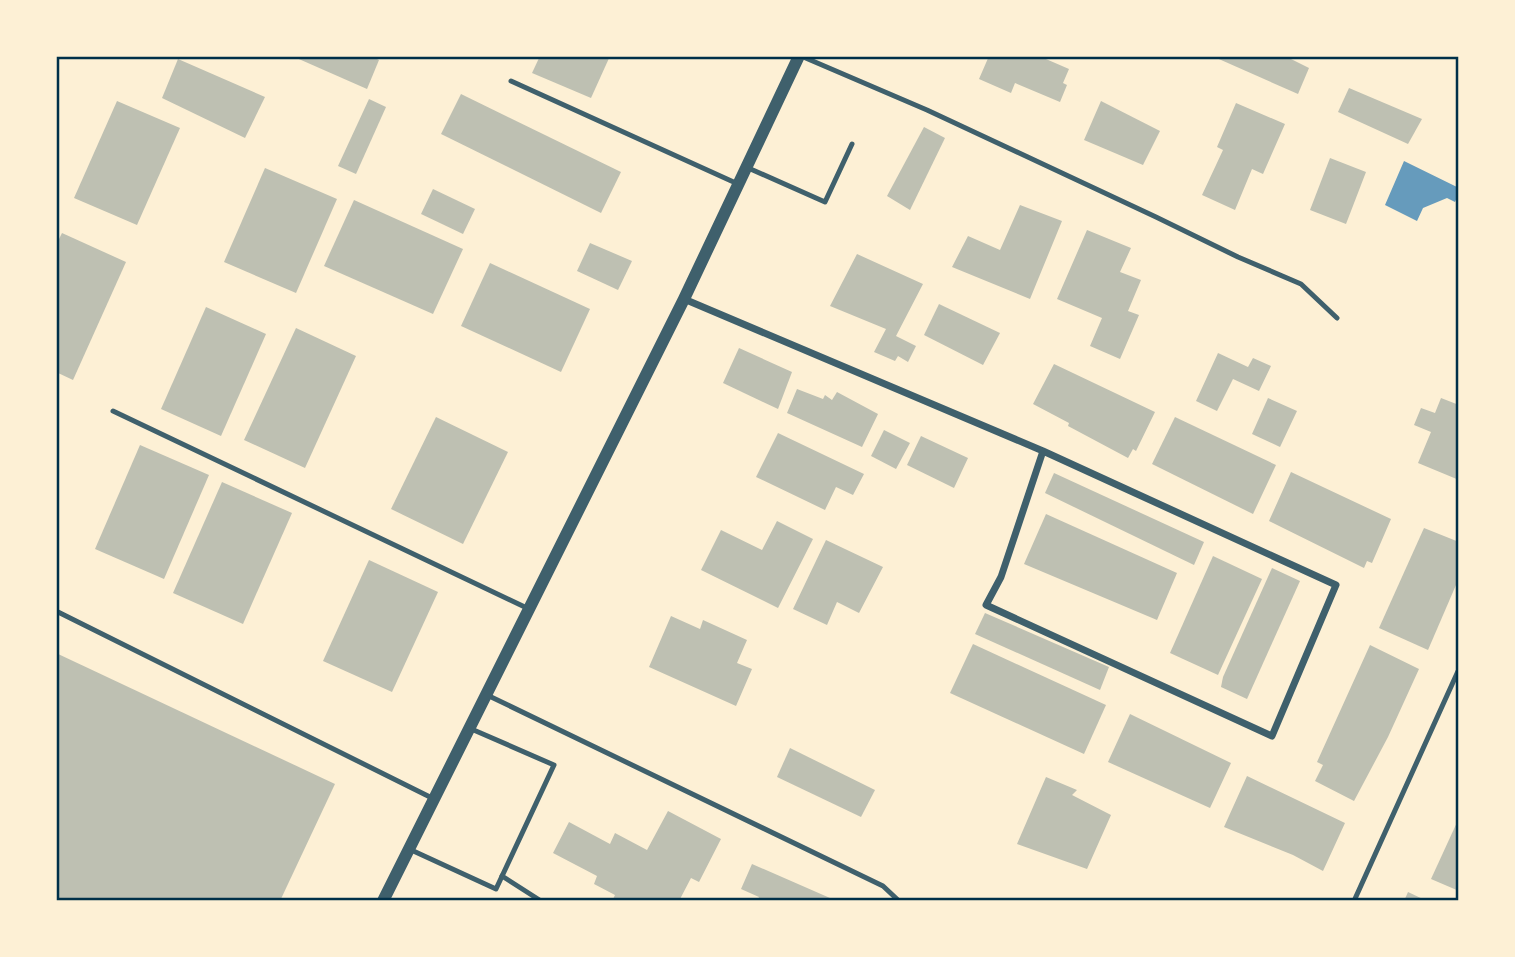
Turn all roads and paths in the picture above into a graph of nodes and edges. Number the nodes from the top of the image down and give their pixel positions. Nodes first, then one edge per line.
1 (800, 56) edge
2 (511, 81) dead end
3 (852, 144) dead end
4 (746, 167) junction
5 (738, 184) junction
6 (684, 299) junction
7 (1337, 318) dead end
8 (113, 411) dead end
9 (1043, 450) junction
10 (529, 609) junction
11 (56, 611) edge
12 (1459, 669) edge
13 (486, 694) junction
14 (469, 728) junction
15 (434, 799) junction
16 (409, 849) junction
17 (502, 876) junction
18 (383, 901) edge
19 (541, 901) edge
20 (899, 901) edge
21 (1354, 901) edge

1 - 4 street
1 - 7 lane
2 - 5 lane
3 - 4 lane
4 - 5 street
5 - 6 street
6 - 9 street
6 - 10 street
8 - 10 lane
9 - 9 street
10 - 13 street
11 - 15 lane
12 - 21 lane
13 - 14 street
13 - 20 lane
14 - 15 street
14 - 17 lane
15 - 16 street
16 - 17 lane
16 - 18 street
17 - 19 lane

